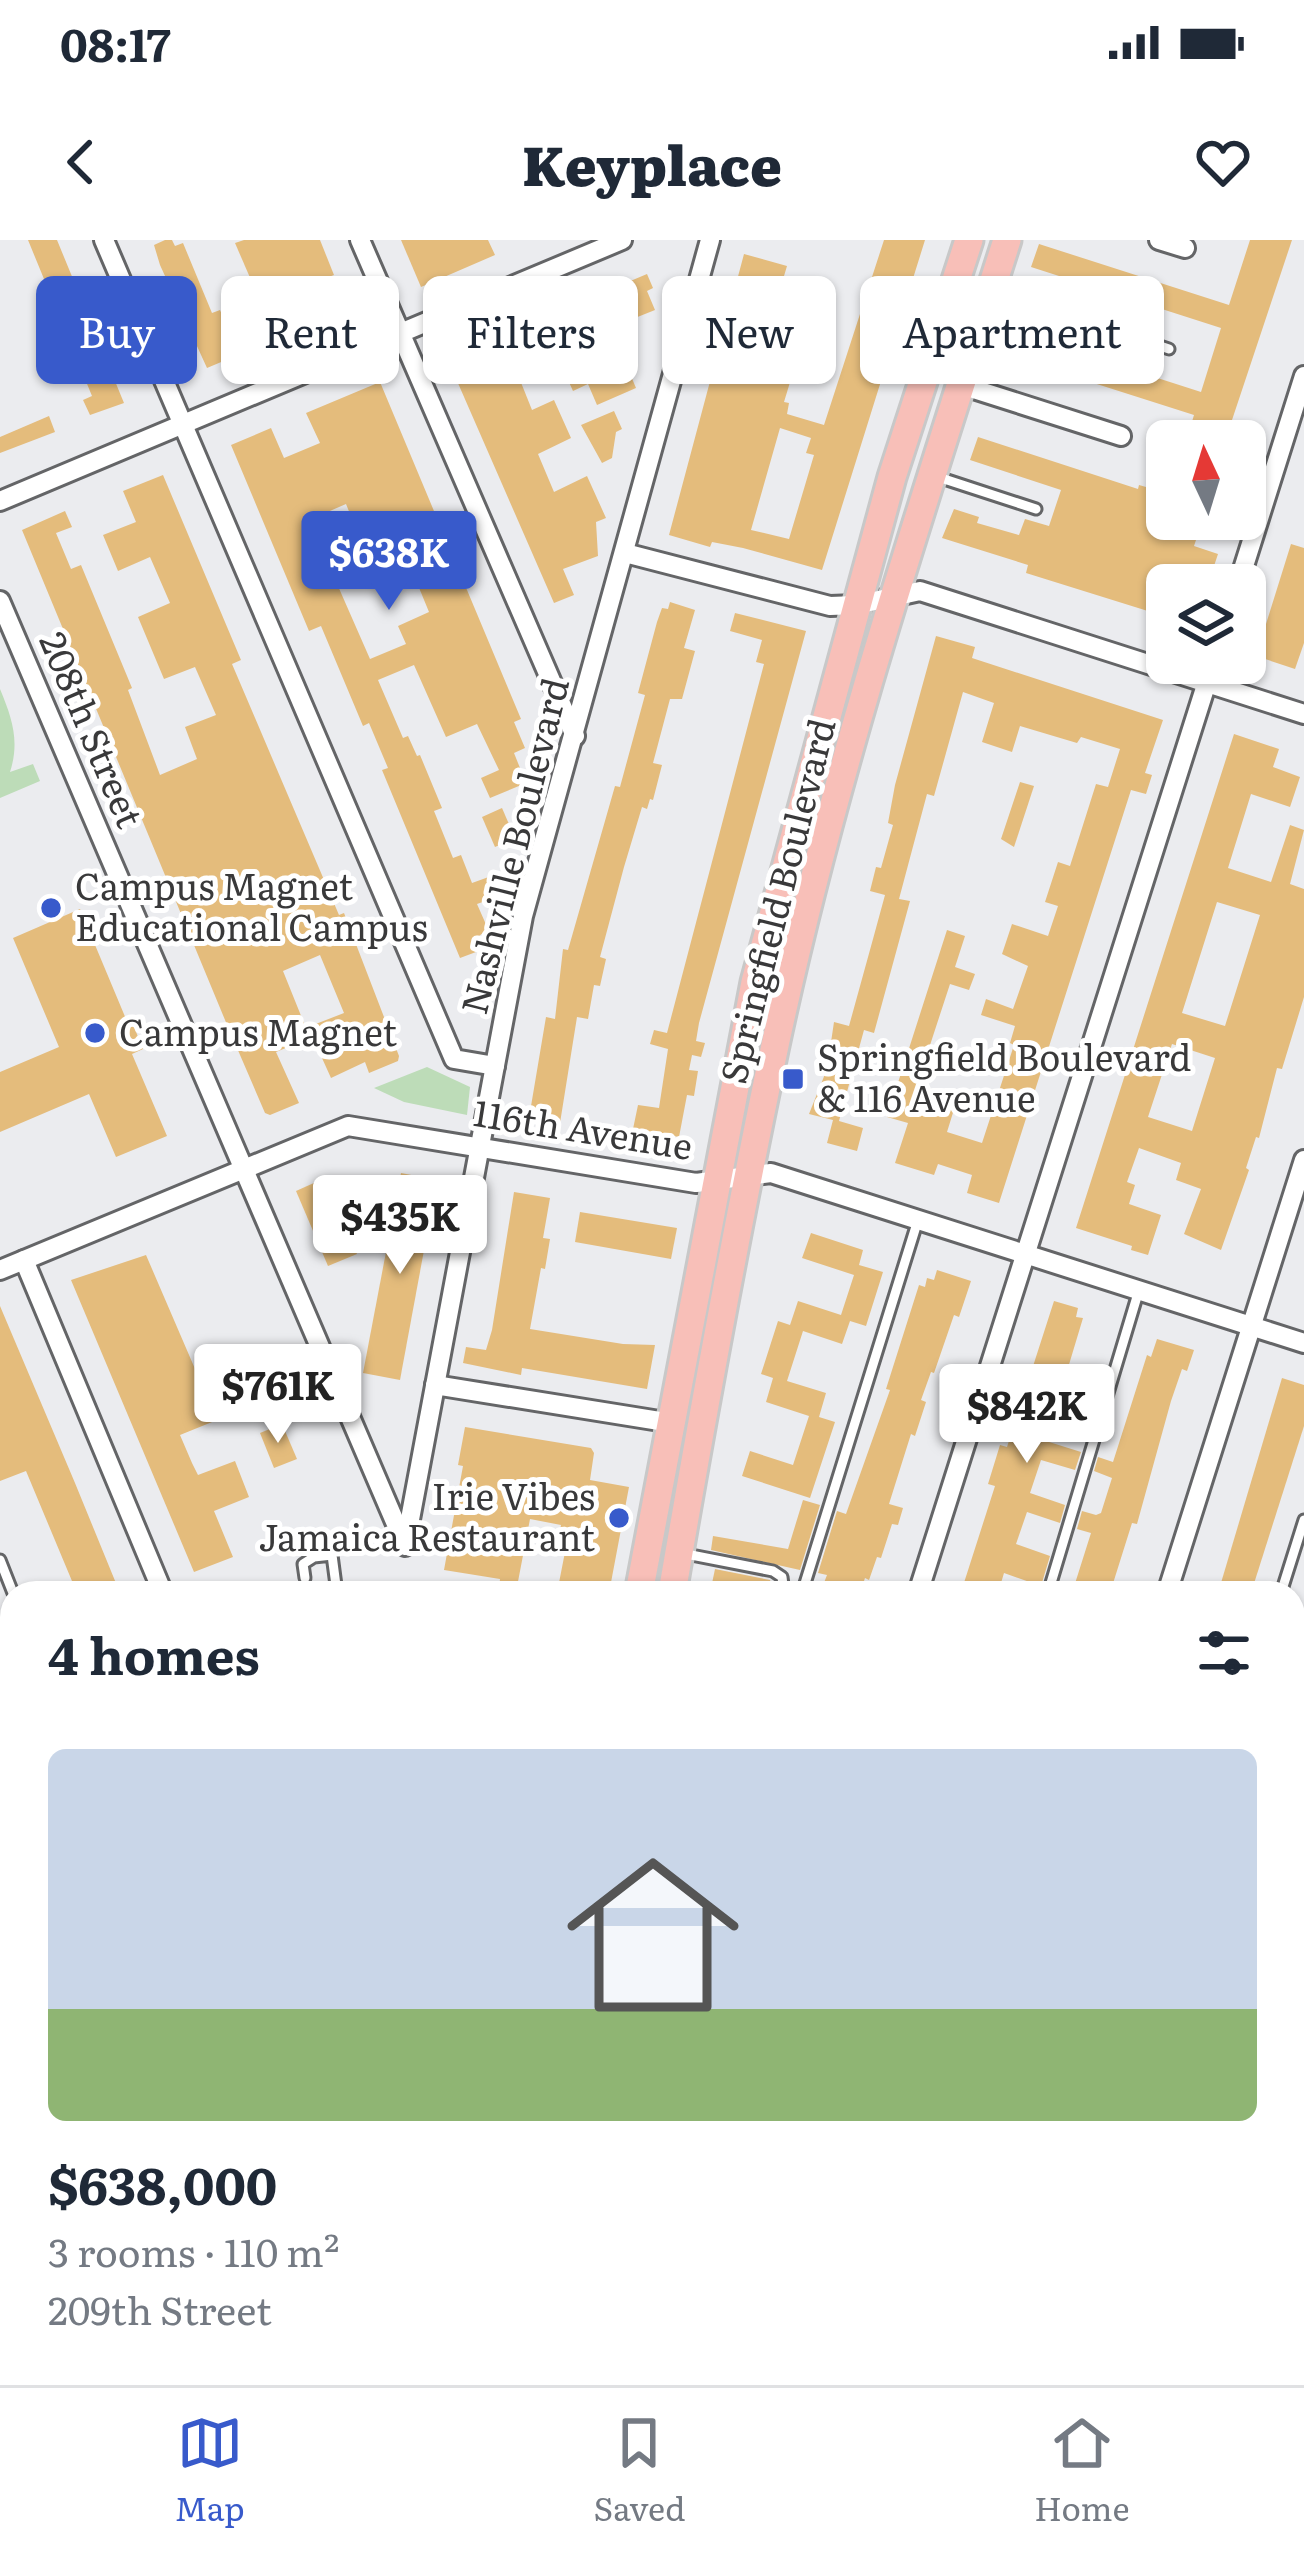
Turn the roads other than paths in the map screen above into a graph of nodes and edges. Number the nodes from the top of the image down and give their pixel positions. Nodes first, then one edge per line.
1 (104, 240) edge
2 (360, 240) edge
3 (710, 240) edge
4 (969, 240) edge
5 (1007, 240) edge
6 (1159, 240) edge
7 (619, 241) edge
8 (1185, 248) dead end
9 (996, 276) edge
10 (400, 334) junction
11 (1164, 347) edge
12 (1169, 349) dead end
13 (1304, 376) edge
14 (961, 385) joint
15 (182, 424) junction
16 (1121, 436) dead end
17 (933, 475) junction
18 (0, 501) edge
19 (1036, 509) dead end
20 (626, 553) junction
21 (1245, 564) edge
22 (896, 596) junction
23 (0, 601) edge
24 (856, 604) junction
25 (1146, 655) edge
26 (1207, 684) edge
27 (1235, 684) edge
28 (1304, 714) edge
29 (575, 736) junction
30 (495, 1066) junction
31 (479, 1148) junction
32 (1304, 1160) edge
33 (241, 1168) junction
34 (750, 1175) junction
35 (718, 1180) junction
36 (918, 1220) junction
37 (1026, 1254) junction
38 (24, 1260) junction
39 (0, 1270) edge
40 (1138, 1290) junction
41 (1251, 1326) junction
42 (1304, 1342) edge
43 (435, 1385) junction
44 (672, 1424) junction
45 (1304, 1520) edge
46 (405, 1546) joint
47 (679, 1553) junction
48 (305, 1578) dead end
49 (158, 1581) edge
50 (335, 1581) edge
51 (641, 1581) edge
52 (674, 1581) edge
53 (782, 1581) edge
54 (806, 1581) edge
55 (922, 1581) edge
56 (1052, 1581) edge
57 (1171, 1581) edge
58 (1285, 1581) edge

1 - 15 street
2 - 10 street
3 - 20 street, Nashville Boulevard
4 - 24 main road, Springfield Boulevard
5 - 9 main road, Springfield Boulevard
6 - 8 street
7 - 10 street
10 - 15 street
10 - 29 street
11 - 12 lane
13 - 21 street
14 - 16 street
14 - 17 main road, Springfield Boulevard
15 - 18 street
15 - 30 street
17 - 19 lane
17 - 22 main road, Springfield Boulevard
20 - 24 street
20 - 29 street, Nashville Boulevard
22 - 24 street
22 - 25 street
22 - 34 main road, Springfield Boulevard
23 - 33 street, 208th Street
24 - 35 main road, Springfield Boulevard
26 - 37 street
27 - 28 street
29 - 30 street, Nashville Boulevard
30 - 31 street, Nashville Boulevard
31 - 33 street, 116th Avenue
31 - 35 street, 116th Avenue
31 - 43 street, Nashville Boulevard
32 - 41 street
33 - 38 street, 116th Avenue
33 - 46 street, 208th Street
34 - 35 street, 116th Avenue
34 - 36 street, 116th Avenue
34 - 47 main road, Springfield Boulevard
35 - 44 main road, Springfield Boulevard
36 - 37 street, 116th Avenue
36 - 54 lane
37 - 40 street, 116th Avenue
37 - 55 street
38 - 39 street, 116th Avenue
38 - 49 street
40 - 41 street, 116th Avenue
40 - 56 lane
41 - 42 street, 116th Avenue
41 - 57 street
43 - 44 street
43 - 46 street, Nashville Boulevard
44 - 51 main road, Springfield Boulevard
45 - 58 lane
47 - 52 main road, Springfield Boulevard
47 - 53 lane
48 - 50 lane

